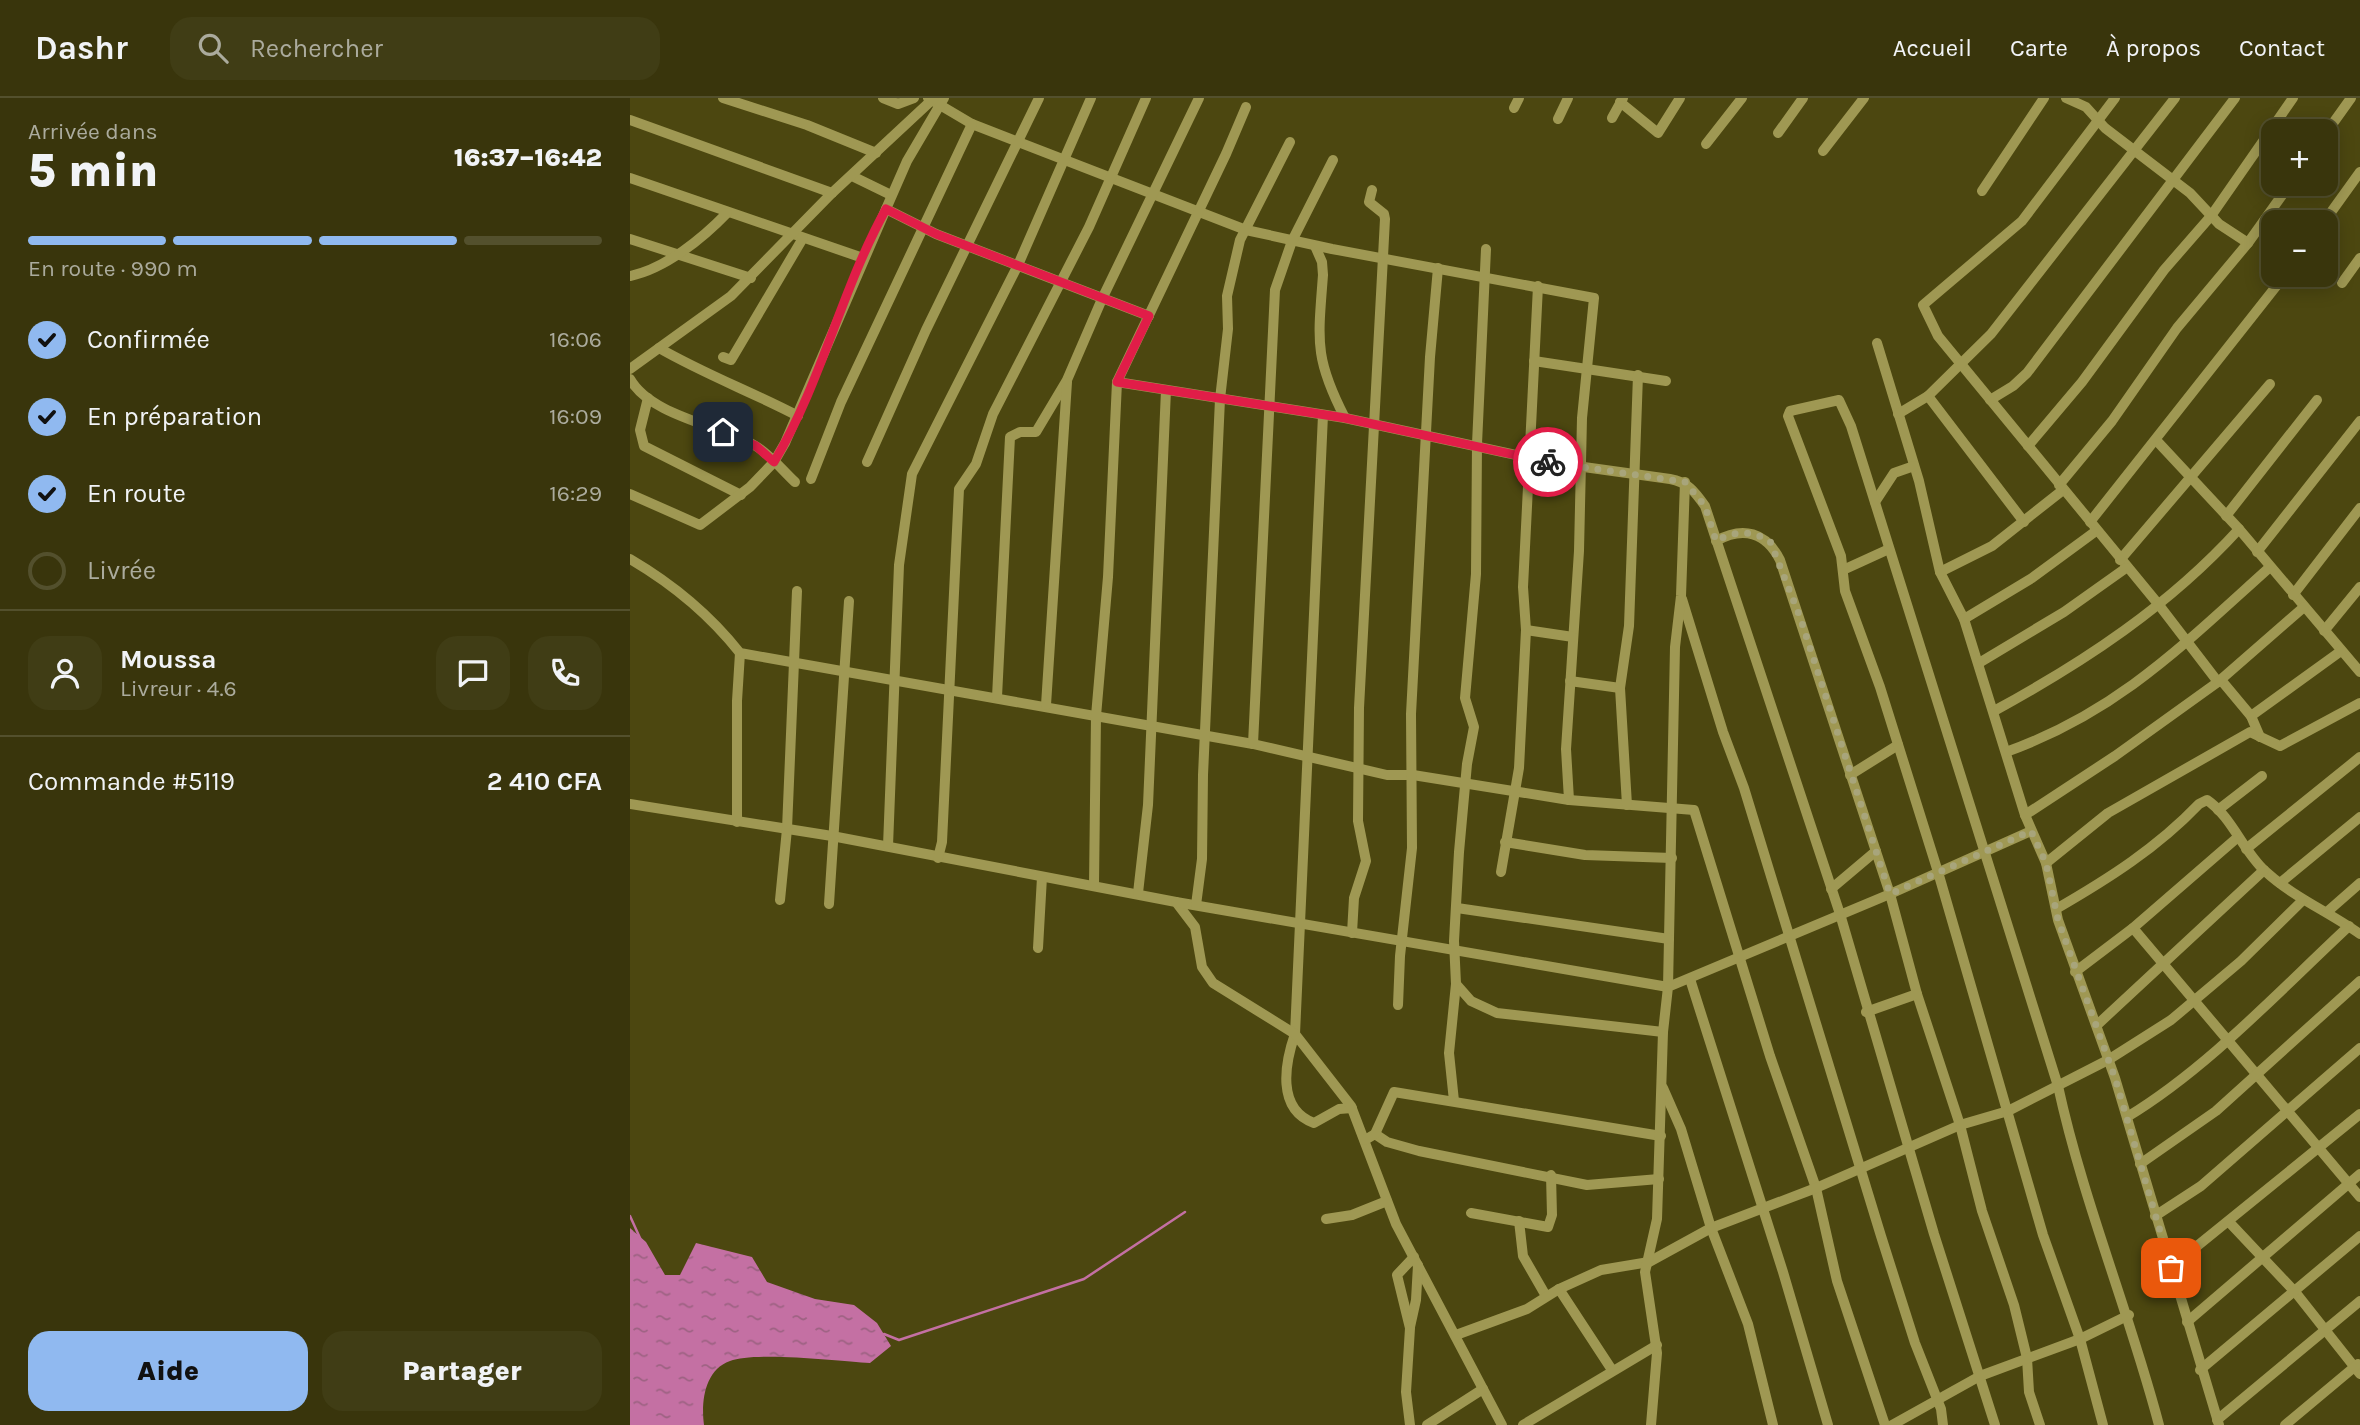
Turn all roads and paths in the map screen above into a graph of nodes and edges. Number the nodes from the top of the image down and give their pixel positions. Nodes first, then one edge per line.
1 (723, 98) edge
2 (883, 98) edge
3 (914, 98) edge
4 (1039, 98) edge
5 (1091, 98) edge
6 (1146, 98) edge
7 (1199, 98) edge
8 (1567, 98) edge
9 (1680, 98) edge
10 (1742, 98) edge
11 (1803, 98) edge
12 (1864, 98) edge
13 (2044, 98) edge
14 (2066, 98) edge
15 (2115, 98) edge
16 (2175, 98) edge
17 (2235, 98) edge
18 (2293, 98) edge
19 (2351, 98) edge
20 (935, 100) edge
21 (1622, 100) edge
22 (1246, 107) dead end
23 (1612, 118) dead end
24 (1558, 119) dead end
25 (2336, 119) edge
26 (630, 120) edge
27 (2098, 121) junction
28 (972, 124) junction
29 (1778, 133) dead end
30 (1018, 142) junction
31 (1290, 142) dead end
32 (1706, 144) dead end
33 (1823, 151) dead end
34 (876, 153) junction
35 (2135, 153) junction
36 (1064, 160) junction
37 (1333, 160) dead end
38 (2360, 172) edge
39 (852, 176) junction
40 (630, 178) edge
41 (1111, 179) junction
42 (2172, 180) junction
43 (1372, 190) dead end
44 (1982, 191) dead end
45 (832, 193) junction
46 (891, 195) junction
47 (1153, 195) junction
48 (2281, 196) edge
49 (886, 209) junction
50 (2332, 210) edge
51 (1198, 212) junction
52 (727, 213) junction
53 (2211, 216) junction
54 (923, 229) junction
55 (1246, 230) junction
56 (798, 236) junction
57 (630, 239) edge
58 (1292, 241) junction
59 (2248, 243) junction
60 (969, 246) junction
61 (1315, 246) junction
62 (1486, 249) dead end
63 (674, 255) junction
64 (863, 258) junction
65 (1382, 258) junction
66 (2360, 258) edge
67 (1018, 265) junction
68 (1438, 268) junction
69 (630, 276) edge
70 (1485, 276) junction
71 (751, 278) junction
72 (1059, 283) junction
73 (2342, 283) dead end
74 (1538, 286) junction
75 (2276, 287) edge
76 (1102, 299) junction
77 (1149, 316) junction
78 (1877, 343) dead end
79 (659, 348) junction
80 (630, 357) edge
81 (723, 357) dead end
82 (1535, 361) junction
83 (641, 362) junction
84 (1962, 365) junction
85 (1586, 367) junction
86 (630, 369) edge
87 (1638, 375) junction
88 (630, 379) edge
89 (1067, 380) junction
90 (1667, 381) dead end
91 (1117, 382) junction
92 (2270, 384) dead end
93 (1166, 390) junction
94 (1928, 397) junction
95 (648, 398) junction
96 (1220, 399) junction
97 (1990, 400) junction
98 (2317, 400) dead end
99 (1270, 408) junction
100 (1898, 414) junction
101 (1323, 415) junction
102 (797, 416) junction
103 (1345, 418) junction
104 (2360, 421) edge
105 (1374, 424) junction
106 (1425, 435) junction
107 (2156, 440) junction
108 (1477, 444) junction
109 (2028, 446) junction
110 (1531, 458) junction
111 (774, 462) junction
112 (867, 462) dead end
113 (1581, 465) junction
114 (1914, 466) junction
115 (1633, 475) junction
116 (2192, 477) junction
117 (811, 479) dead end
118 (795, 482) dead end
119 (1685, 482) junction
120 (2061, 488) junction
121 (630, 494) edge
122 (741, 495) junction
123 (1875, 502) junction
124 (2360, 508) edge
125 (2226, 516) junction
126 (2024, 522) junction
127 (2093, 527) junction
128 (2239, 529) junction
129 (1716, 541) junction
130 (1889, 549) junction
131 (2257, 552) junction
132 (630, 559) edge
133 (2123, 564) junction
134 (2270, 566) junction
135 (1843, 570) junction
136 (1940, 572) junction
137 (2360, 587) edge
138 (797, 591) dead end
139 (2293, 595) junction
140 (1681, 596) junction
141 (849, 601) dead end
142 (2160, 605) junction
143 (2304, 607) junction
144 (1964, 619) junction
145 (1526, 630) junction
146 (2324, 631) junction
147 (1573, 637) junction
148 (2188, 640) junction
149 (2341, 651) junction
150 (740, 653) junction
151 (794, 662) junction
152 (1979, 663) junction
153 (2359, 668) edge
154 (845, 671) junction
155 (893, 680) junction
156 (1570, 681) junction
157 (2219, 681) junction
158 (1620, 688) junction
159 (947, 691) junction
160 (998, 697) junction
161 (2360, 703) edge
162 (1046, 705) junction
163 (1994, 711) junction
164 (1096, 716) junction
165 (2251, 716) junction
166 (1152, 727) junction
167 (2260, 737) junction
168 (1206, 738) junction
169 (1253, 744) junction
170 (1898, 745) junction
171 (2006, 752) junction
172 (2360, 757) edge
173 (1309, 758) junction
174 (1360, 767) junction
175 (1413, 775) junction
176 (1850, 775) junction
177 (2262, 776) dead end
178 (1465, 785) junction
179 (1513, 792) junction
180 (1569, 800) junction
181 (630, 804) edge
182 (1627, 805) junction
183 (1673, 810) junction
184 (2218, 810) junction
185 (2025, 815) junction
186 (2360, 817) edge
187 (737, 822) junction
188 (787, 829) junction
189 (2031, 831) junction
190 (832, 836) junction
191 (2238, 836) junction
192 (1505, 842) junction
193 (888, 846) junction
194 (2246, 849) junction
195 (1985, 850) junction
196 (1876, 851) junction
197 (938, 858) junction
198 (1672, 858) junction
199 (2046, 863) junction
200 (2264, 870) junction
201 (1501, 872) dead end
202 (1938, 872) junction
203 (1042, 877) junction
204 (2280, 883) junction
205 (2360, 883) edge
206 (1094, 886) junction
207 (1831, 889) junction
208 (1138, 893) junction
209 (1890, 894) junction
210 (780, 900) dead end
211 (2303, 900) junction
212 (1176, 902) junction
213 (829, 904) dead end
214 (1196, 905) junction
215 (1457, 908) junction
216 (2056, 909) junction
217 (2327, 912) junction
218 (1840, 914) junction
219 (1302, 923) junction
220 (2349, 926) junction
221 (2133, 928) junction
222 (1352, 933) junction
223 (2360, 934) edge
224 (1790, 935) junction
225 (1670, 939) junction
226 (1403, 942) junction
227 (1038, 948) dead end
228 (1454, 951) junction
229 (1741, 956) junction
230 (2165, 963) junction
231 (2075, 972) junction
232 (1690, 979) junction
233 (2360, 981) edge
234 (1456, 984) junction
235 (1668, 987) junction
236 (1917, 995) junction
237 (2194, 1001) junction
238 (1398, 1005) dead end
239 (1866, 1012) junction
240 (2096, 1025) junction
241 (1663, 1032) junction
242 (1295, 1034) junction
243 (2226, 1039) junction
244 (2360, 1048) edge
245 (2108, 1060) junction
246 (2258, 1073) junction
247 (1661, 1086) junction
248 (2058, 1086) junction
249 (1454, 1101) junction
250 (1352, 1108) junction
251 (2008, 1111) junction
252 (2289, 1111) junction
253 (2360, 1114) edge
254 (2127, 1117) junction
255 (1960, 1125) junction
256 (1661, 1136) junction
257 (1370, 1137) junction
258 (1909, 1149) junction
259 (2319, 1149) junction
260 (2140, 1164) junction
261 (1861, 1168) junction
262 (2360, 1174) edge
263 (1551, 1175) junction
264 (1659, 1179) junction
265 (2349, 1183) junction
266 (1816, 1188) junction
267 (2360, 1197) edge
268 (1387, 1201) junction
269 (1763, 1207) junction
270 (1471, 1213) dead end
271 (2155, 1216) junction
272 (1326, 1219) dead end
273 (1519, 1221) junction
274 (2230, 1223) junction
275 (1711, 1228) junction
276 (2360, 1236) edge
277 (2264, 1258) junction
278 (1416, 1261) junction
279 (1649, 1262) junction
280 (2171, 1268) junction
281 (1559, 1289) junction
282 (2297, 1293) junction
283 (1546, 1296) junction
284 (2360, 1301) edge
285 (2129, 1315) junction
286 (2187, 1322) junction
287 (1410, 1328) junction
288 (2324, 1329) junction
289 (1456, 1335) junction
290 (2080, 1339) junction
291 (1657, 1346) junction
292 (2027, 1358) junction
293 (2358, 1368) edge
294 (1612, 1370) junction
295 (2200, 1370) junction
296 (1980, 1376) junction
297 (1483, 1389) junction
298 (1936, 1402) junction
299 (2218, 1423) edge
300 (1410, 1425) edge
301 (1427, 1425) edge
302 (1502, 1425) edge
303 (1523, 1425) edge
304 (1651, 1425) edge
305 (1773, 1425) edge
306 (1828, 1425) edge
307 (1885, 1425) edge
308 (1892, 1425) edge
309 (1943, 1425) edge
310 (1995, 1425) edge
311 (2040, 1425) edge
312 (2102, 1425) edge
313 (2159, 1425) edge
314 (2285, 1425) edge

1 - 34 street
2 - 3 street
4 - 30 street
5 - 36 street
6 - 41 street
7 - 47 street
8 - 24 street
9 - 21 street
10 - 32 street
11 - 29 street
12 - 33 street
13 - 44 street
14 - 27 street
15 - 27 street
16 - 35 street
17 - 42 street
18 - 53 street
19 - 25 street
20 - 28 street
20 - 34 street
20 - 46 street
21 - 23 street
22 - 51 street
26 - 45 street
27 - 35 street
27 - 84 street
28 - 30 street
28 - 54 street
30 - 36 street
30 - 60 street
31 - 55 street
34 - 39 street
35 - 42 street
35 - 84 street
36 - 41 street
36 - 67 street
37 - 58 street
38 - 50 street
39 - 45 street
39 - 46 street
40 - 52 street
41 - 47 street
41 - 72 street
42 - 53 street
42 - 97 street
43 - 65 street
45 - 56 street
46 - 49 street
47 - 51 street
47 - 76 street
48 - 59 street
49 - 54 street
49 - 64 street
51 - 55 street
51 - 77 street
52 - 56 street
52 - 63 street
53 - 59 street
53 - 109 street
54 - 60 street
54 - 117 street
55 - 58 street
55 - 96 street
56 - 64 street
56 - 71 street
56 - 81 street
57 - 63 street
58 - 61 street
58 - 99 street
59 - 120 street
60 - 67 street
60 - 112 street
61 - 65 street
61 - 103 street
62 - 70 street
63 - 69 street
63 - 71 street
64 - 102 street
65 - 68 street
65 - 105 street
66 - 73 street
67 - 72 street
67 - 155 street
68 - 70 street
68 - 106 street
70 - 74 street
70 - 108 street
71 - 79 street
72 - 76 street
72 - 159 street
74 - 82 street
74 - 85 street
75 - 107 street
76 - 77 street
76 - 89 street
77 - 91 street
78 - 100 street
79 - 83 street
79 - 102 street
80 - 83 street
82 - 85 street
82 - 110 street
83 - 86 street
84 - 94 street
84 - 97 street
85 - 87 street
85 - 113 street
87 - 90 street
87 - 115 street
88 - 95 street
89 - 160 street
89 - 162 street
91 - 93 street
91 - 164 street
92 - 116 street
93 - 96 street
93 - 166 street
94 - 100 street
94 - 126 street
95 - 111 street
95 - 122 street
96 - 99 street
96 - 168 street
97 - 109 street
98 - 125 street
99 - 101 street
99 - 169 street
100 - 114 street
101 - 103 street
101 - 173 street
102 - 111 street
103 - 105 street
104 - 131 street
105 - 106 street
105 - 174 street
106 - 108 street
106 - 175 street
107 - 116 street
107 - 127 street
108 - 110 street
108 - 178 street
109 - 120 street
110 - 113 street
110 - 145 street
111 - 118 street
111 - 122 street
113 - 115 street
113 - 147 street
114 - 123 street
114 - 136 street
115 - 119 street
115 - 158 street
116 - 125 street
116 - 133 street
119 - 129 street
119 - 140 street
120 - 126 street
120 - 127 street
121 - 122 street
123 - 130 street
123 - 135 street
124 - 139 street
125 - 128 street
126 - 136 street
127 - 133 street
127 - 144 street
128 - 131 street
128 - 142 street
129 - 176 street
129 - 207 street
130 - 135 street
130 - 195 street
131 - 134 street
132 - 150 street
133 - 142 street
133 - 152 street
134 - 139 street
134 - 148 street
135 - 170 street
136 - 144 street
137 - 146 street
138 - 151 street
139 - 143 street
140 - 183 street
140 - 224 street
141 - 154 street
142 - 148 street
142 - 163 street
143 - 146 street
143 - 157 street
144 - 152 street
145 - 147 street
145 - 179 street
146 - 149 street
147 - 156 street
148 - 157 street
148 - 171 street
149 - 153 street
149 - 165 street
150 - 151 street
150 - 187 street
151 - 154 street
151 - 188 street
152 - 163 street
154 - 155 street
154 - 190 street
155 - 159 street
155 - 193 street
156 - 158 street
156 - 180 street
157 - 165 street
157 - 185 street
158 - 182 street
159 - 160 street
159 - 197 street
160 - 162 street
161 - 167 street
162 - 164 street
163 - 171 street
164 - 166 street
164 - 206 street
165 - 167 street
166 - 168 street
166 - 208 street
167 - 199 street
168 - 169 street
168 - 214 street
169 - 173 street
170 - 176 street
170 - 202 street
171 - 185 street
172 - 194 street
173 - 174 street
173 - 219 street
174 - 175 street
174 - 222 street
175 - 178 street
175 - 226 street
176 - 196 street
177 - 184 street
178 - 179 street
178 - 215 street
179 - 180 street
179 - 192 street
180 - 182 street
181 - 187 street
182 - 183 street
183 - 198 street
183 - 229 street
184 - 191 street
184 - 216 street
185 - 189 street
186 - 204 street
187 - 188 street
188 - 190 street
188 - 210 street
189 - 195 street
189 - 199 street
190 - 193 street
190 - 213 street
191 - 194 street
191 - 221 street
192 - 198 street
192 - 201 street
193 - 197 street
194 - 200 street
195 - 202 street
195 - 248 street
196 - 207 street
196 - 209 street
197 - 203 street
198 - 225 street
199 - 216 street
200 - 204 street
200 - 230 street
202 - 209 street
202 - 251 street
203 - 206 street
203 - 227 street
204 - 211 street
205 - 217 street
206 - 208 street
207 - 218 street
208 - 212 street
209 - 218 street
209 - 236 street
211 - 217 street
211 - 237 street
212 - 214 street
212 - 242 street
214 - 219 street
215 - 225 street
215 - 228 street
216 - 231 street
217 - 220 street
218 - 224 street
218 - 239 street
219 - 222 street
219 - 242 street
220 - 223 street
220 - 243 street
221 - 230 street
221 - 231 street
222 - 226 street
224 - 229 street
224 - 261 street
225 - 235 street
226 - 228 street
226 - 238 street
228 - 234 street
228 - 235 street
229 - 232 street
229 - 266 street
230 - 237 street
230 - 240 street
231 - 240 street
232 - 235 street
232 - 269 street
233 - 246 street
234 - 241 street
234 - 249 street
235 - 241 street
236 - 239 street
236 - 255 street
237 - 243 street
237 - 245 street
239 - 258 street
240 - 245 street
241 - 247 street
242 - 250 street
242 - 250 street
243 - 246 street
243 - 254 street
244 - 252 street
245 - 248 street
245 - 254 street
246 - 252 street
246 - 260 street
247 - 256 street
247 - 275 street
248 - 251 street
248 - 285 street
249 - 256 street
249 - 257 street
250 - 257 street
251 - 255 street
251 - 290 street
252 - 259 street
252 - 271 street
253 - 259 street
254 - 260 street
255 - 258 street
255 - 292 street
256 - 264 street
257 - 263 street
257 - 268 street
258 - 261 street
258 - 296 street
259 - 265 street
259 - 274 street
260 - 271 street
261 - 266 street
261 - 298 street
262 - 265 street
263 - 264 street
263 - 273 street
264 - 279 street
265 - 267 street
265 - 277 street
266 - 269 street
266 - 307 street
268 - 272 street
268 - 278 street
269 - 275 street
269 - 306 street
270 - 273 street
271 - 280 street
273 - 283 street
274 - 277 street
274 - 280 street
275 - 279 street
275 - 305 street
276 - 282 street
277 - 282 street
277 - 286 street
278 - 287 street
278 - 287 street
278 - 289 street
279 - 281 street
279 - 291 street
280 - 286 street
281 - 283 street
281 - 294 street
282 - 288 street
282 - 295 street
283 - 289 street
284 - 288 street
285 - 290 street
285 - 313 street
286 - 295 street
287 - 300 street
288 - 293 street
288 - 299 street
289 - 297 street
290 - 292 street
290 - 312 street
291 - 294 street
291 - 304 street
292 - 296 street
292 - 311 street
293 - 314 street
294 - 303 street
295 - 299 street
296 - 298 street
296 - 310 street
297 - 301 street
297 - 302 street
298 - 308 street
298 - 309 street

